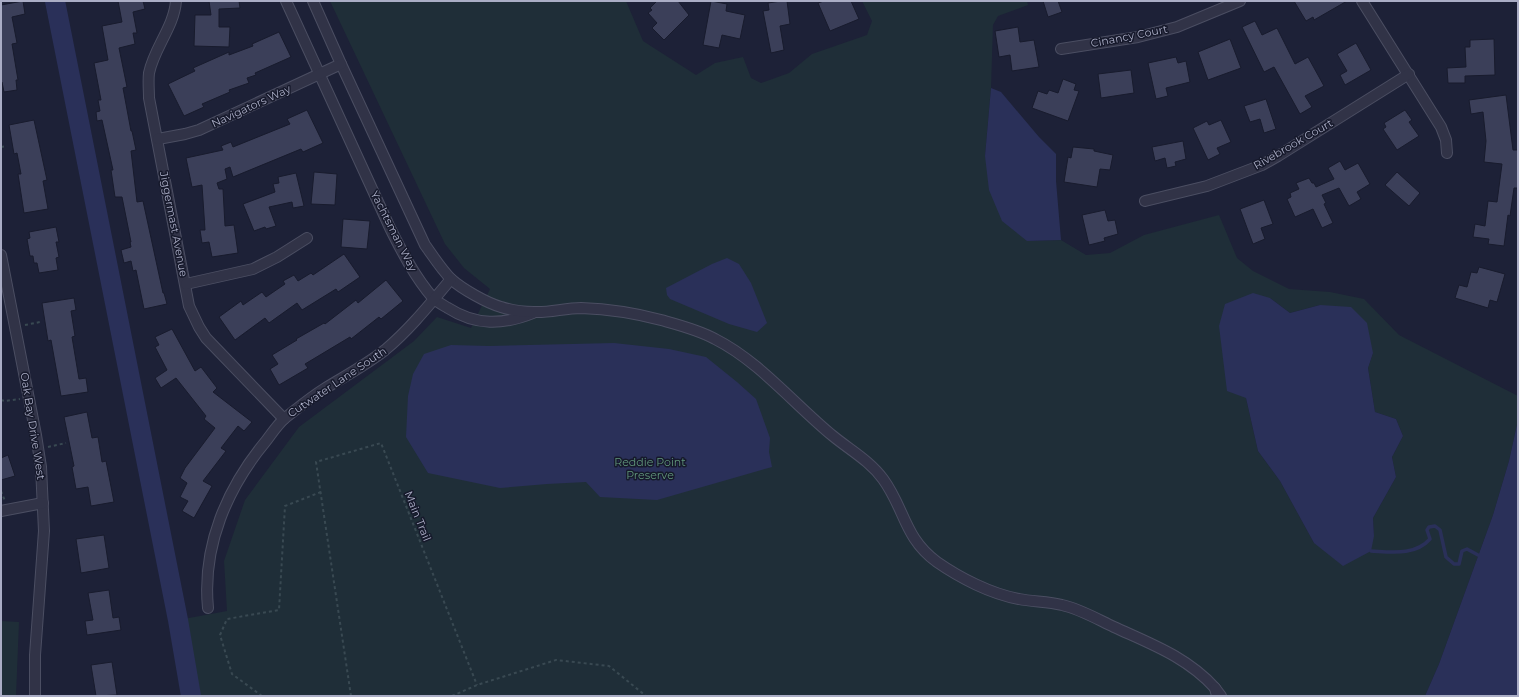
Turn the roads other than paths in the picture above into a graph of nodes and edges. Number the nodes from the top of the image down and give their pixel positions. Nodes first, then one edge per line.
1 (176, 1) edge
2 (286, 1) edge
3 (313, 1) edge
4 (1240, 1) edge
5 (1362, 1) edge
6 (1061, 49) dead end
7 (341, 64) junction
8 (320, 74) junction
9 (1409, 74) junction
10 (158, 139) junction
11 (1447, 153) dead end
12 (1145, 201) dead end
13 (307, 238) dead end
14 (1, 255) edge
15 (451, 279) junction
16 (186, 284) junction
17 (434, 299) junction
18 (535, 312) junction
19 (284, 419) junction
20 (43, 504) junction
21 (1, 511) edge
22 (208, 608) dead end
23 (1218, 694) edge
24 (35, 696) edge

1 - 10 street, Jiggermast Avenue
2 - 8 street, Yachtsman Way
3 - 7 street, Yachtsman Way
4 - 6 street, Cinancy Court
5 - 9 street
7 - 8 street, Navigators Way
7 - 15 street, Yachtsman Way
8 - 10 street, Navigators Way
8 - 17 street, Yachtsman Way
9 - 11 street
9 - 12 street, Rivebrook Court
10 - 16 street, Jiggermast Avenue
13 - 16 street
14 - 20 street, Oak Bay Drive West
15 - 17 street, Cutwater Lane South
15 - 18 street, Yachtsman Way
16 - 19 street, Jiggermast Avenue
17 - 18 street, Yachtsman Way
17 - 19 street, Cutwater Lane South
18 - 23 street
19 - 22 street, Cutwater Lane South
20 - 21 street
20 - 24 street, Oak Bay Drive West

